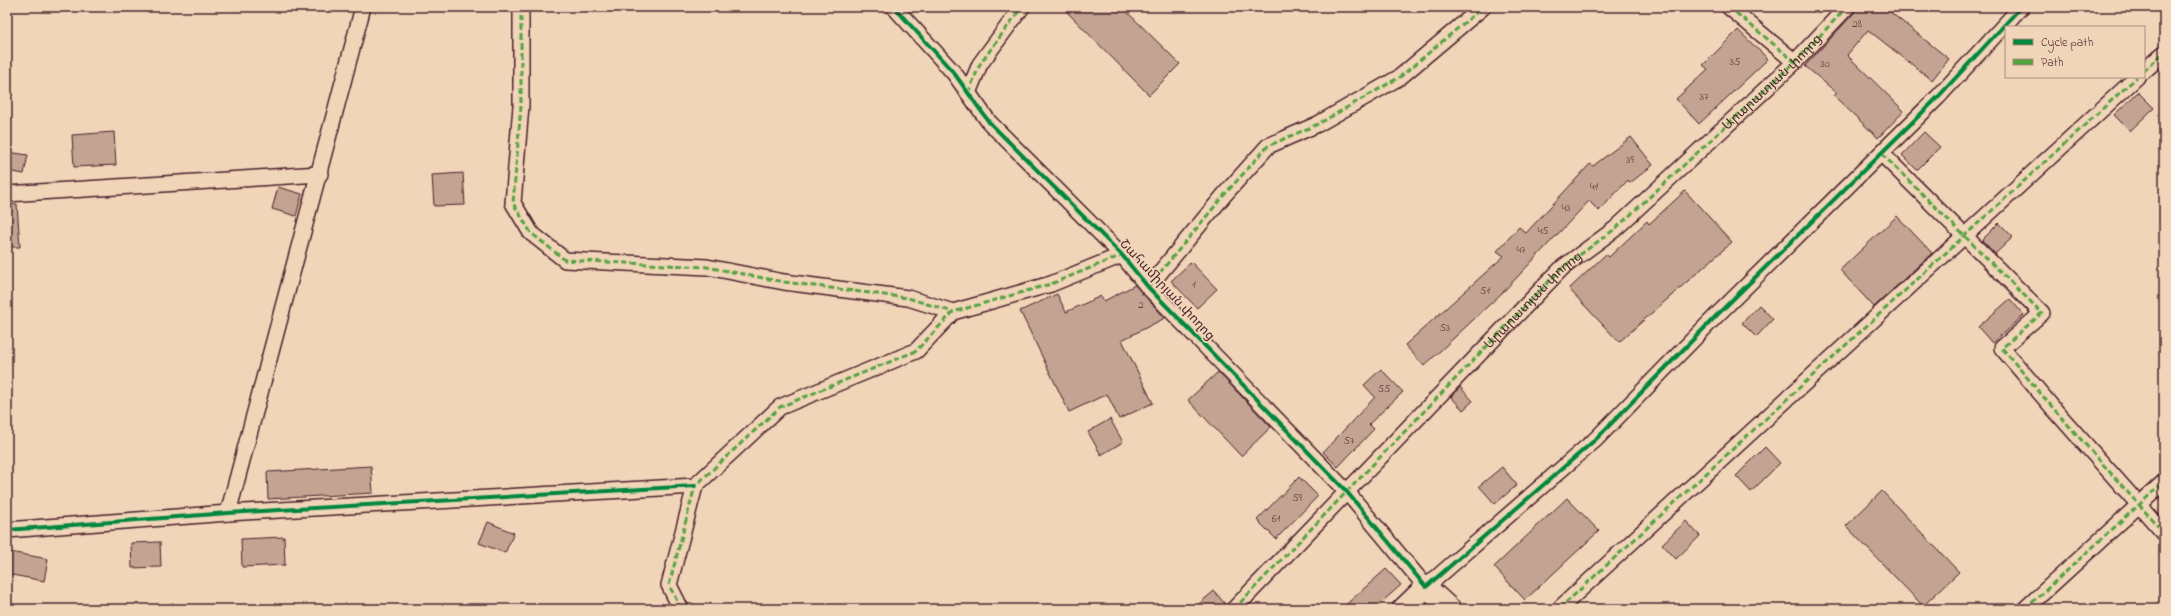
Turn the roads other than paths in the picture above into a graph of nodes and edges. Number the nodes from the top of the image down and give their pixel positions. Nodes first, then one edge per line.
1 (363, 7) edge
2 (521, 7) edge
3 (894, 7) edge
4 (1022, 7) edge
5 (1483, 7) edge
6 (1729, 7) edge
7 (1847, 7) edge
8 (2021, 7) edge
9 (2164, 53) edge
10 (1795, 62) junction
11 (2145, 70) edge
12 (2136, 78) edge
13 (968, 93) junction
14 (1882, 154) junction
15 (320, 174) junction
16 (7, 194) edge
17 (1964, 234) junction
18 (1122, 255) junction
19 (1148, 287) junction
20 (953, 312) junction
21 (2164, 482) edge
22 (696, 486) junction
23 (1347, 492) junction
24 (2139, 505) junction
25 (228, 513) junction
26 (7, 530) edge
27 (2164, 533) edge
28 (1426, 587) junction
29 (682, 609) edge
30 (1234, 609) edge
31 (1403, 609) edge
32 (1450, 609) edge
33 (1559, 609) edge
34 (2025, 609) edge

1 - 15 street
2 - 20 street
3 - 13 street, Շահամիրյան փողոց
4 - 13 street
5 - 19 street
6 - 10 street
7 - 10 street, Արարատյան փողոց
8 - 14 street
9 - 11 street
10 - 23 street, Արարատյան փողոց
12 - 17 street
13 - 18 street, Շահամիրյան փողոց
14 - 17 street
14 - 28 street
15 - 16 street
15 - 25 street
17 - 24 street
17 - 33 street
18 - 19 street, Շահամիրյան փողոց
18 - 20 street
19 - 23 street, Շահամիրյան փողոց
20 - 22 street
21 - 24 street
22 - 25 street
22 - 29 street
23 - 28 street, Շահամիրյան փողոց
23 - 30 street, Արարատյան փողոց
24 - 27 street
24 - 34 street
25 - 26 street
28 - 31 main road
28 - 32 main road

